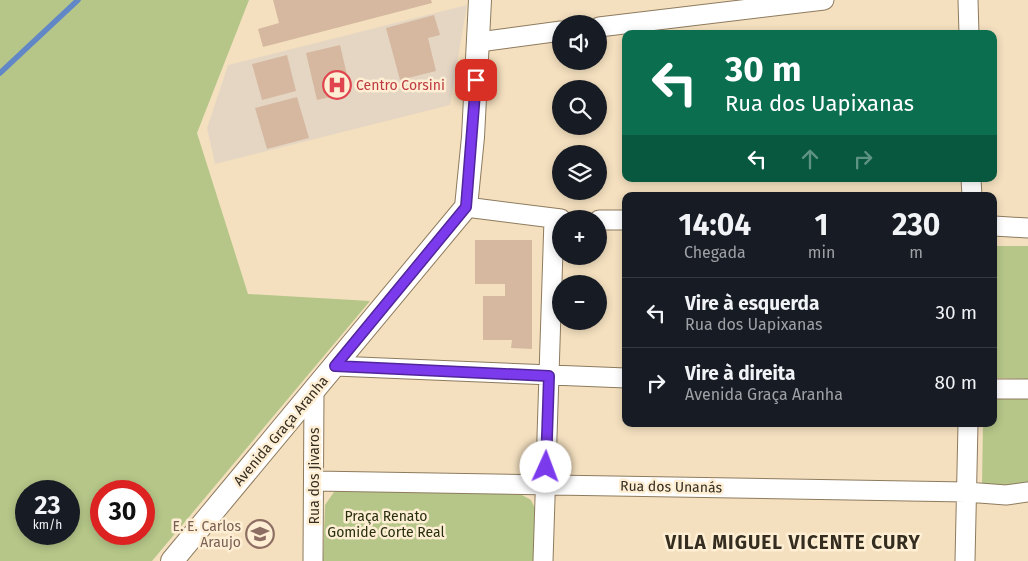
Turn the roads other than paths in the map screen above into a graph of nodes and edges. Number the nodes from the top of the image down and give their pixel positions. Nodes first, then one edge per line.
1 (480, 0) edge
2 (824, 0) edge
3 (968, 0) edge
4 (797, 1) edge
5 (607, 26) edge
6 (969, 30) edge
7 (552, 33) edge
8 (479, 42) junction
9 (466, 207) junction
10 (552, 218) edge
11 (607, 220) edge
12 (622, 220) edge
13 (997, 226) edge
14 (1028, 228) edge
15 (555, 265) edge
16 (335, 366) junction
17 (549, 376) junction
18 (622, 378) edge
19 (997, 389) edge
20 (1028, 389) edge
21 (314, 392) junction
22 (968, 427) edge
23 (314, 481) junction
24 (546, 486) junction
25 (966, 492) junction
26 (1028, 492) edge
27 (172, 561) edge
28 (313, 561) edge
29 (543, 561) edge
30 (964, 561) edge

1 - 8 street
2 - 4 street
3 - 6 street
4 - 5 street
7 - 8 street
8 - 9 street
9 - 10 street
9 - 16 street, Avenida Graça Aranha
11 - 12 street
13 - 14 street
15 - 17 street
16 - 17 street
16 - 21 street, Avenida Graça Aranha
17 - 18 street
17 - 24 street
19 - 20 street
21 - 23 street, Rua dos Jivaros
21 - 27 street, Avenida Graça Aranha
22 - 25 street
23 - 24 street, Rua dos Unanás
23 - 28 street, Rua dos Jivaros
24 - 25 street, Rua dos Unanás
24 - 29 street
25 - 26 street, Rua dos Unanás
25 - 30 street

